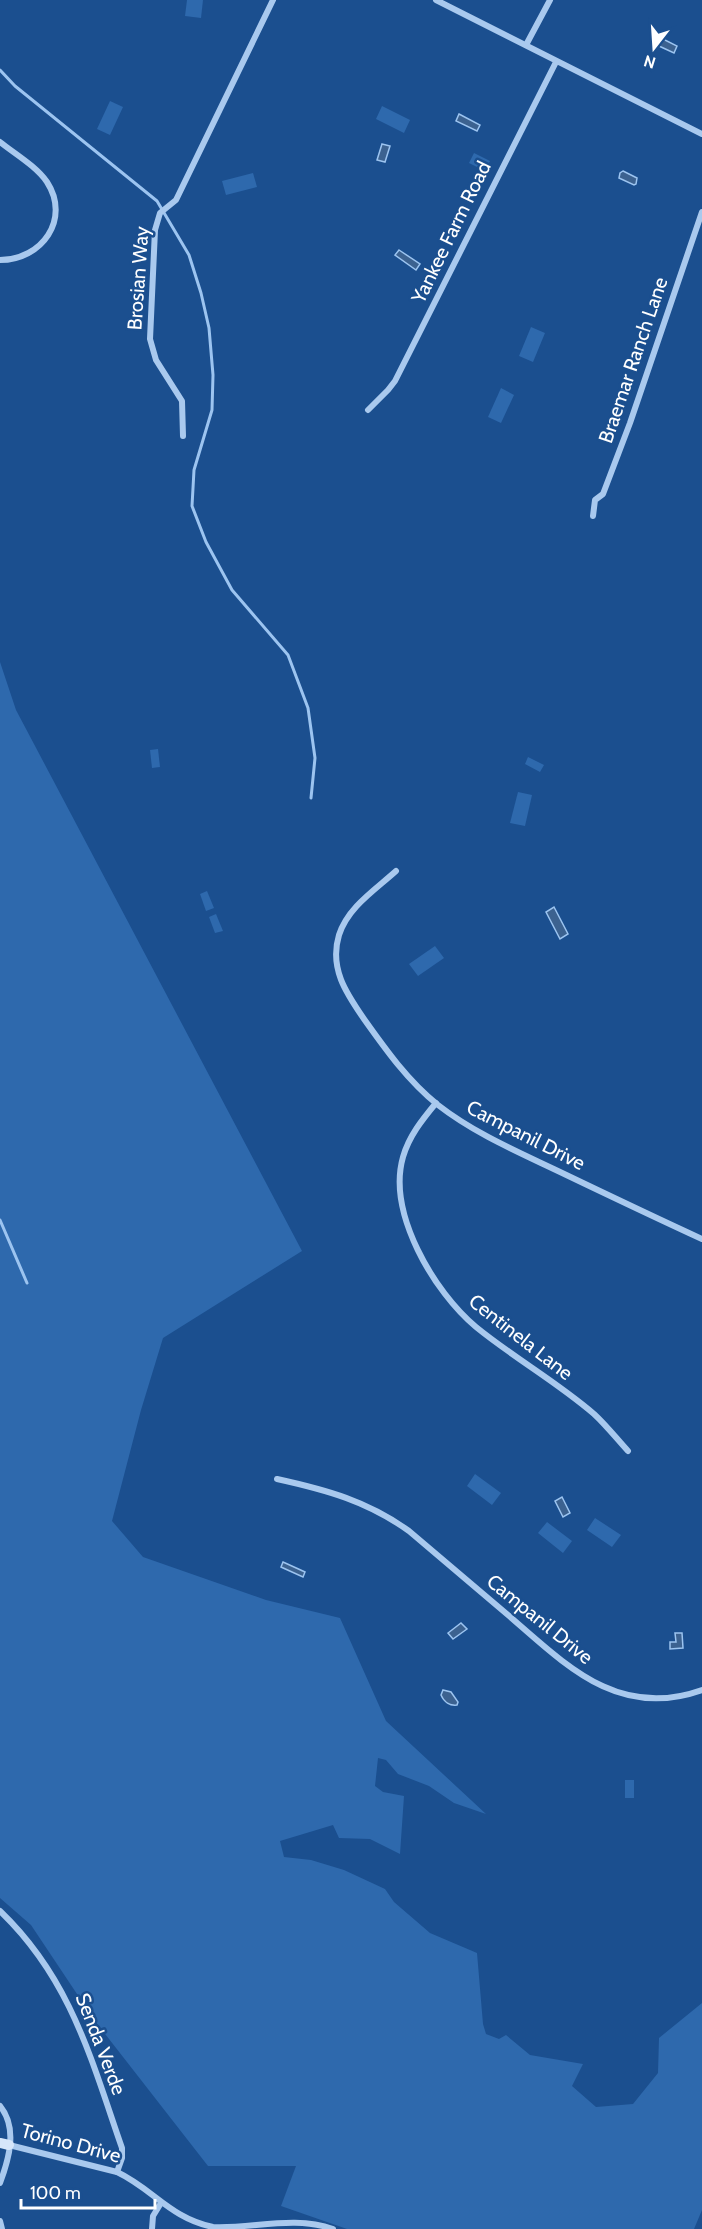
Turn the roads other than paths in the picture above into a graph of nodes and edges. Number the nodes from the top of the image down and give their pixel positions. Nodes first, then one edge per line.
1 (273, 0) edge
2 (436, 0) edge
3 (550, 0) edge
4 (526, 45) junction
5 (556, 62) junction
6 (702, 134) edge
7 (0, 142) edge
8 (702, 212) edge
9 (0, 260) edge
10 (368, 410) dead end
11 (183, 436) dead end
12 (593, 516) dead end
13 (396, 871) dead end
14 (436, 1103) junction
15 (702, 1239) edge
16 (628, 1451) dead end
17 (277, 1479) dead end
18 (702, 1690) edge
19 (0, 1911) edge
20 (0, 2106) edge
21 (5, 2144) edge
22 (117, 2172) junction
23 (0, 2183) edge
24 (161, 2203) junction
25 (0, 2221) edge
26 (2, 2229) edge
27 (152, 2229) edge
28 (228, 2229) edge
29 (333, 2229) edge

1 - 11 street, Brosian Way
2 - 4 street
3 - 4 street
4 - 5 street
5 - 6 street
5 - 10 street, Yankee Farm Road
7 - 9 street
8 - 12 street, Braemar Ranch Lane
13 - 14 street, Campanil Drive
14 - 15 street, Campanil Drive
14 - 16 street, Centinela Lane
17 - 18 street, Campanil Drive
19 - 22 street, Senda Verde
20 - 21 street
21 - 22 street, Torino Drive
21 - 23 street
22 - 24 street, Torino Drive
24 - 27 street
24 - 28 street, Torino Drive
25 - 26 street
28 - 29 street, Torino Drive

